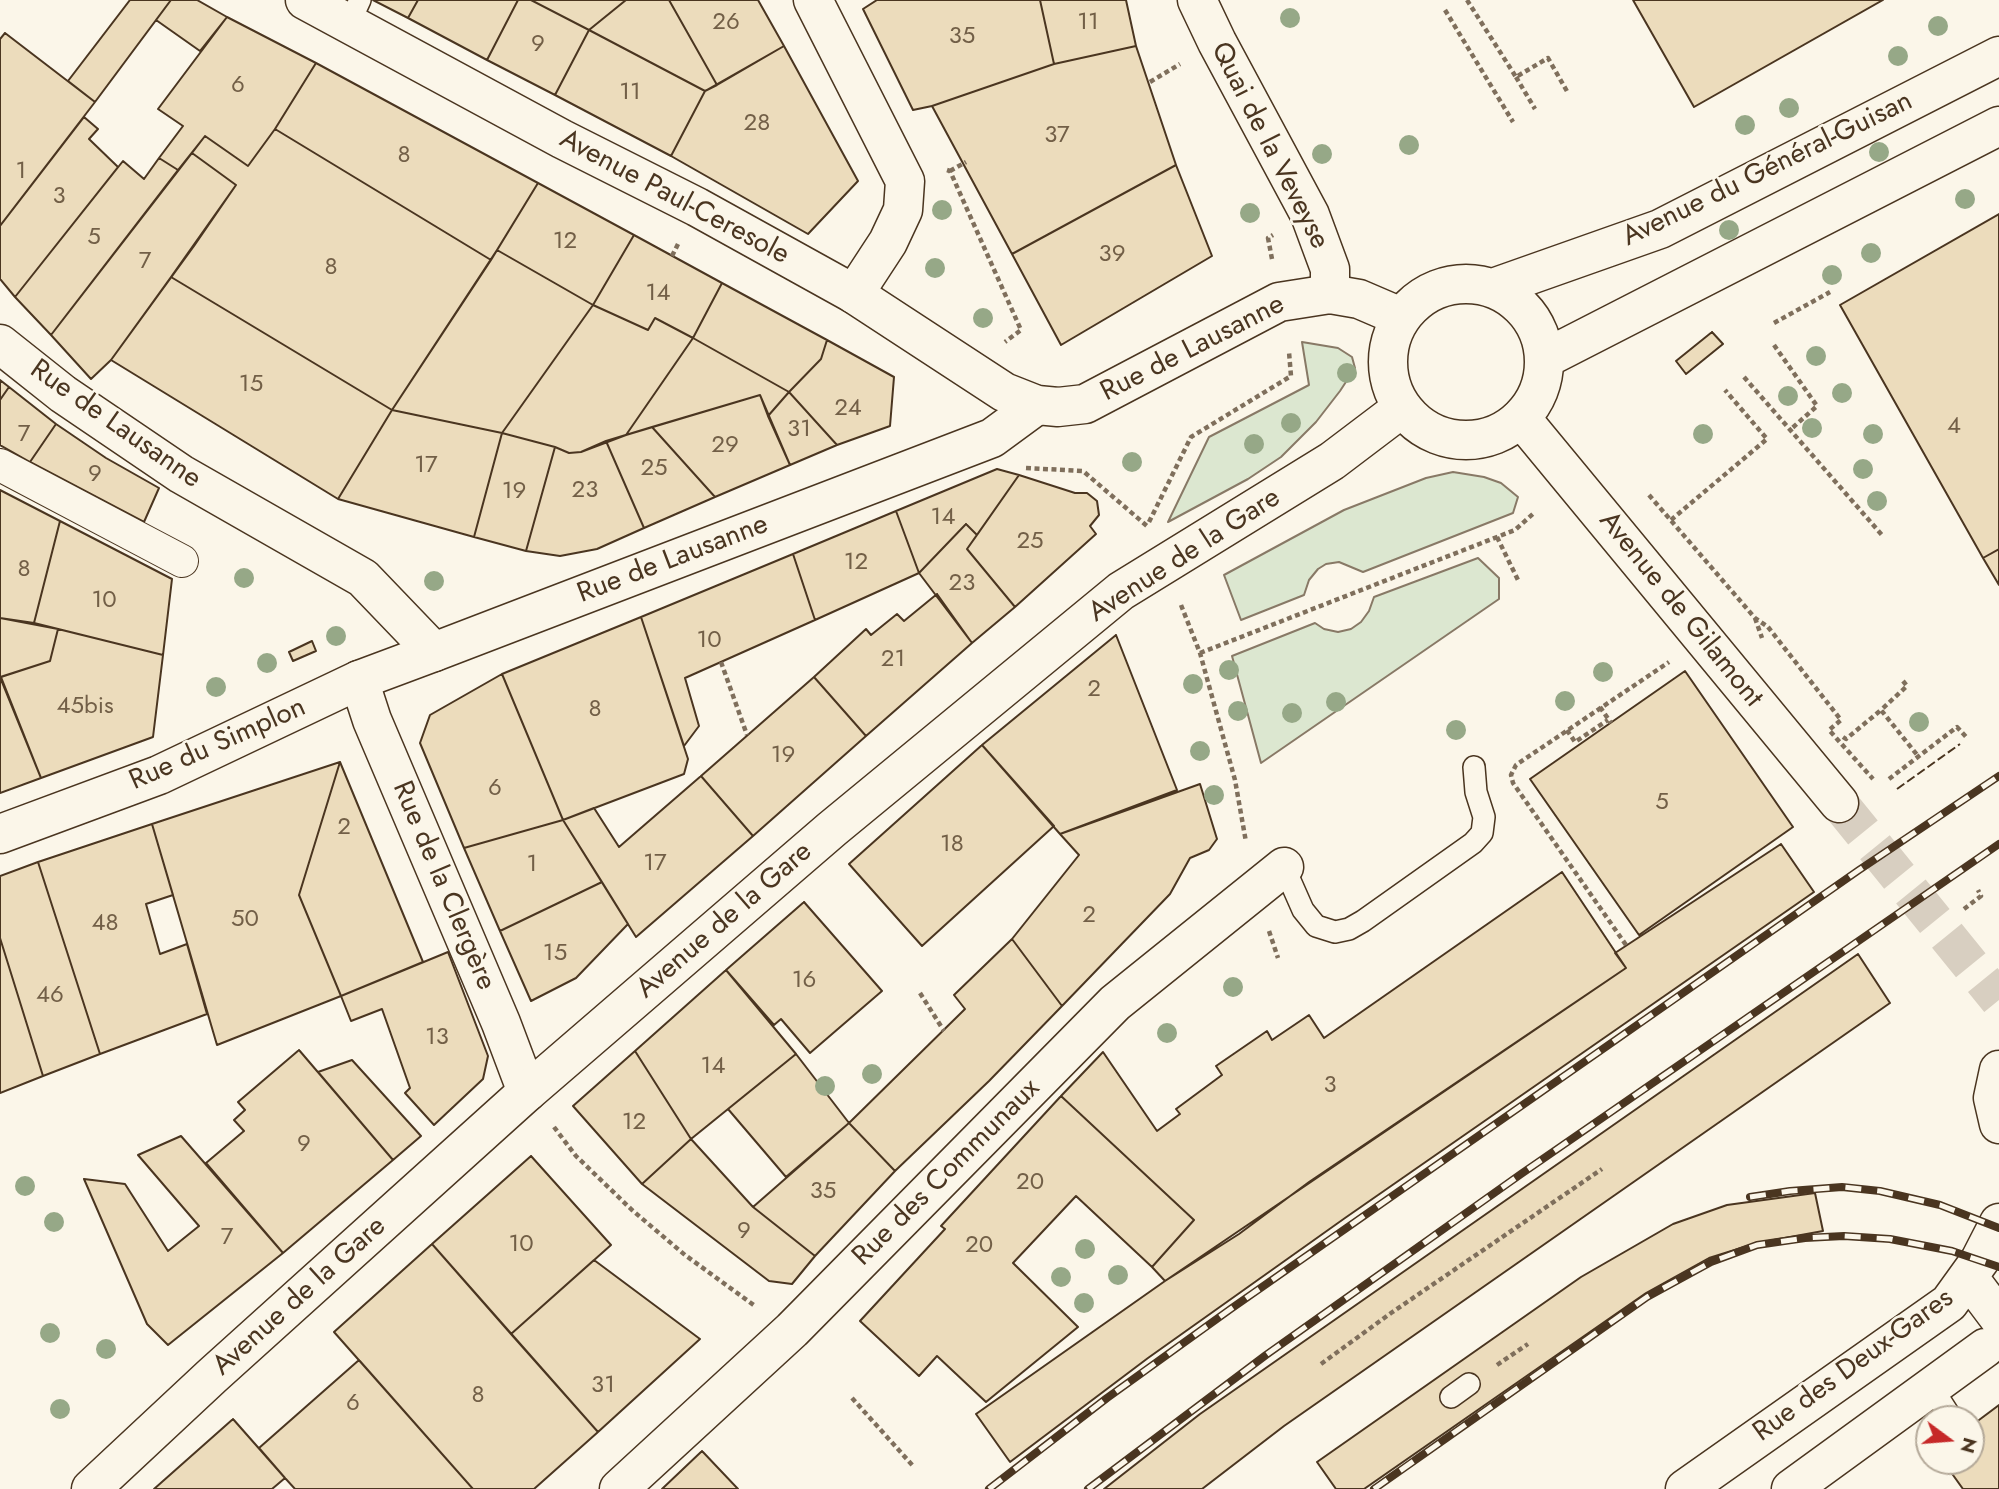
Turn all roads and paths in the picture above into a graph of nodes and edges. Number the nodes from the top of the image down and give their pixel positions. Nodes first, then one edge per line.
1 (305, 0) edge
2 (813, 0) edge
3 (1197, 0) edge
4 (1466, 0) edge
5 (1446, 10) dead end
6 (355, 12) edge
7 (1999, 56) edge
8 (1516, 76) junction
9 (1568, 93) dead end
10 (1535, 109) dead end
11 (1513, 122) dead end
12 (1999, 126) edge
13 (890, 148) junction
14 (966, 162) dead end
15 (950, 171) junction
16 (1493, 288) junction
17 (1830, 292) dead end
18 (854, 294) junction
19 (1330, 294) junction
20 (1401, 317) junction
21 (1774, 323) dead end
22 (0, 344) edge
23 (1774, 345) dead end
24 (999, 346) dead end
25 (1289, 352) dead end
26 (1544, 359) junction
27 (1744, 377) dead end
28 (1725, 390) dead end
29 (1037, 405) junction
30 (1402, 408) junction
31 (1521, 418) junction
32 (1790, 430) junction
33 (0, 465) edge
34 (1022, 468) dead end
35 (1727, 474) junction
36 (1732, 481) dead end
37 (1649, 495) dead end
38 (1535, 512) dead end
39 (1671, 520) junction
40 (1147, 526) junction
41 (1882, 535) dead end
42 (1497, 537) junction
43 (182, 561) dead end
44 (1165, 565) junction
45 (1518, 580) dead end
46 (434, 652) junction
47 (1200, 653) junction
48 (721, 663) dead end
49 (1665, 665) dead end
50 (359, 680) junction
51 (1903, 681) dead end
52 (1600, 708) junction
53 (1881, 710) junction
54 (1567, 730) junction
55 (747, 735) dead end
56 (1968, 739) dead end
57 (1846, 740) dead end
58 (1918, 756) junction
59 (1474, 767) dead end
60 (1873, 779) dead end
61 (1889, 779) dead end
62 (1839, 803) tunnel mouth
63 (0, 834) edge
64 (1270, 879) junction
65 (1978, 890) dead end
66 (1964, 909) dead end
67 (1626, 945) dead end
68 (920, 993) dead end
69 (944, 1031) dead end
70 (1999, 1070) edge
71 (527, 1092) junction
72 (551, 1123) dead end
73 (1999, 1124) edge
74 (1602, 1169) dead end
75 (1999, 1223) edge
76 (1969, 1278) junction
77 (792, 1330) junction
78 (1992, 1333) edge
79 (1321, 1364) dead end
80 (1469, 1384) dead end
81 (1451, 1397) dead end
82 (852, 1398) dead end
83 (1942, 1404) edge
84 (914, 1467) dead end
85 (91, 1489) edge
86 (619, 1489) edge
87 (1685, 1489) edge
88 (1791, 1489) edge

1 - 6 street, Avenue Paul-Ceresole
2 - 13 street
3 - 19 street, Quai de la Veveyse
4 - 8 path
5 - 11 path
6 - 18 street, Avenue Paul-Ceresole
7 - 16 street, Avenue du Général-Guisan
8 - 9 path
8 - 10 path
12 - 26 street
13 - 15 path
13 - 18 street
14 - 15 path
15 - 24 path
16 - 20 street
16 - 26 street
17 - 21 path
18 - 29 street, Avenue Paul-Ceresole
19 - 20 street, Rue de Lausanne
19 - 29 street, Rue de Lausanne
20 - 30 street
22 - 46 street, Rue de Lausanne
23 - 32 path
25 - 40 path
26 - 31 street
27 - 32 path
28 - 35 path
29 - 46 street, Rue de Lausanne
30 - 31 street
30 - 44 street, Avenue de la Gare
31 - 62 street, Avenue de Gilamont
32 - 41 path
33 - 43 street
34 - 40 path
35 - 36 path
35 - 39 path
37 - 39 path
38 - 42 path
39 - 60 path, bridge
40 - 44 path
42 - 45 path
42 - 47 path
44 - 47 path
44 - 71 street, Avenue de la Gare
46 - 50 street, Rue du Simplon
47 - 64 path
48 - 55 path
49 - 52 path
50 - 63 street, Rue du Simplon
50 - 71 street, Rue de la Clergère
51 - 53 path
52 - 54 path
52 - 54 path
53 - 57 path
53 - 58 path
54 - 67 path
56 - 58 path
58 - 61 path
59 - 64 lane
64 - 77 street, Rue des Communaux
65 - 66 path
68 - 69 path
70 - 73 street
71 - 85 street, Avenue de la Gare
72 - 77 path
74 - 79 path
75 - 76 street, Rue des Deux-Gares
76 - 78 street
76 - 87 street, Rue des Deux-Gares
77 - 86 street, Rue des Communaux
78 - 83 street
80 - 81 lane
82 - 84 path
83 - 88 street

